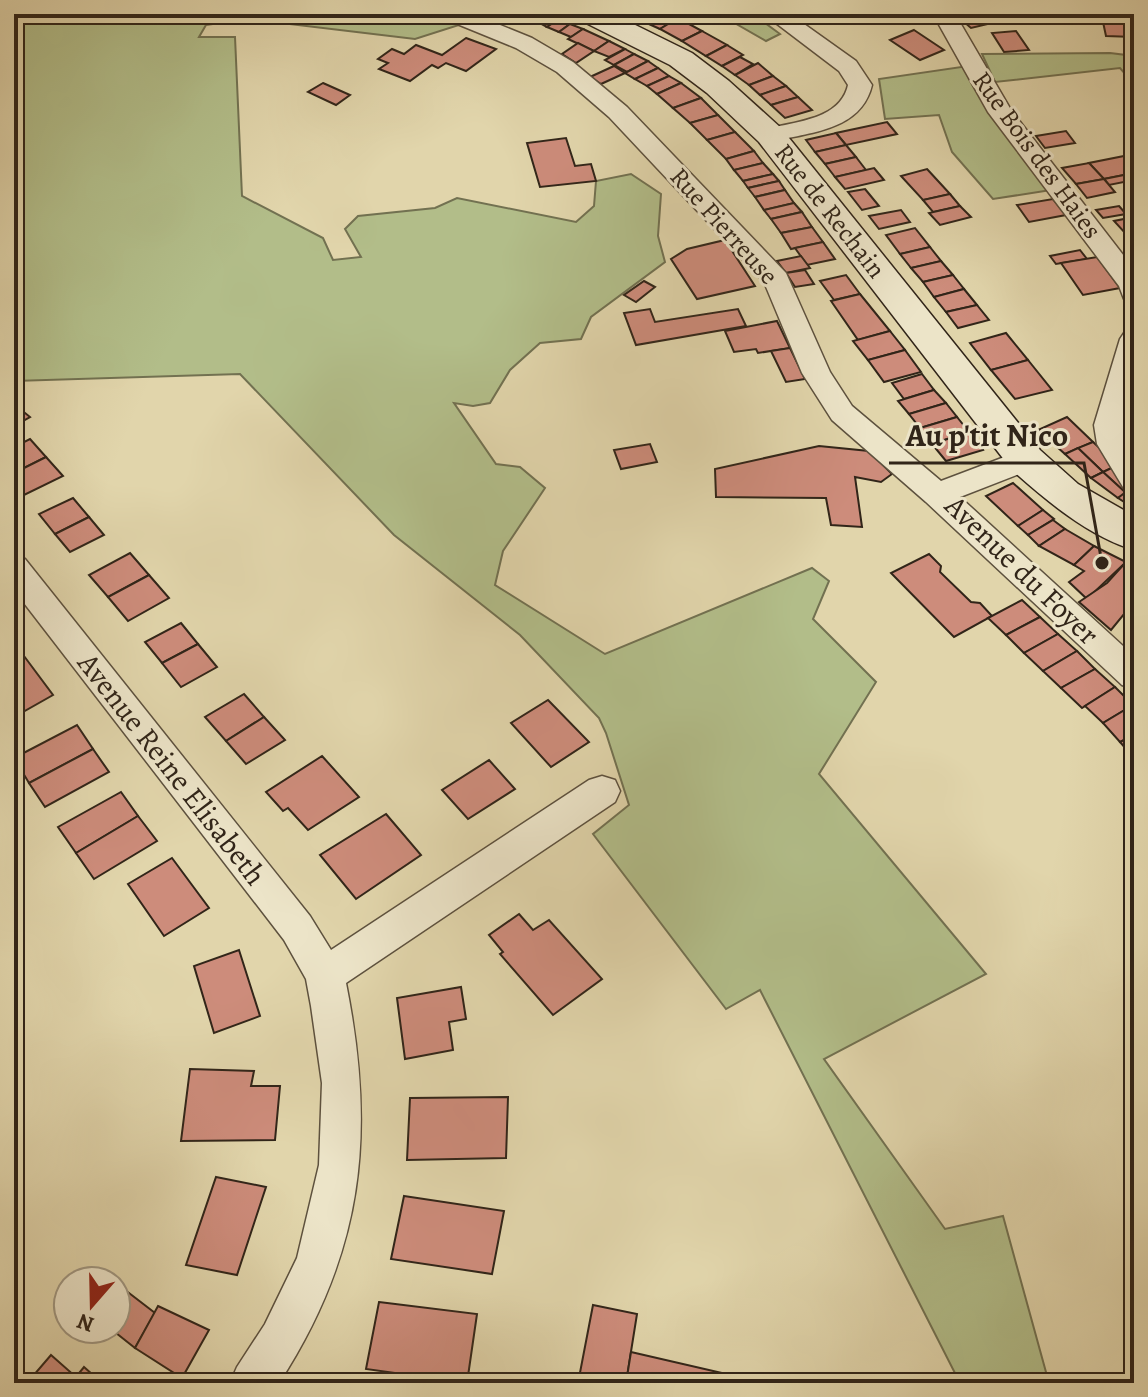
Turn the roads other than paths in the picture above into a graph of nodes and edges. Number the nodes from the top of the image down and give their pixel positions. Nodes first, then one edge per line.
1 (453, 14) edge
2 (590, 14) edge
3 (775, 14) edge
4 (944, 14) edge
5 (770, 135) junction
6 (1134, 293) edge
7 (1134, 339) edge
8 (1026, 460) junction
9 (1134, 479) edge
10 (937, 494) junction
11 (1134, 535) edge
12 (14, 567) edge
13 (1134, 676) edge
14 (602, 791) dead end
15 (325, 975) junction
16 (253, 1383) edge

1 - 10 street, Rue Pierreuse
2 - 5 main road, Rue de Rechain
3 - 5 street
4 - 6 street, Rue Bois des Haies
5 - 8 main road, Rue de Rechain
7 - 9 street
8 - 10 street, Avenue du Foyer
8 - 11 main road, Rue de Rechain
10 - 13 street, Avenue du Foyer
12 - 15 street, Avenue Reine Elisabeth
14 - 15 street
15 - 16 street, Avenue Reine Elisabeth

